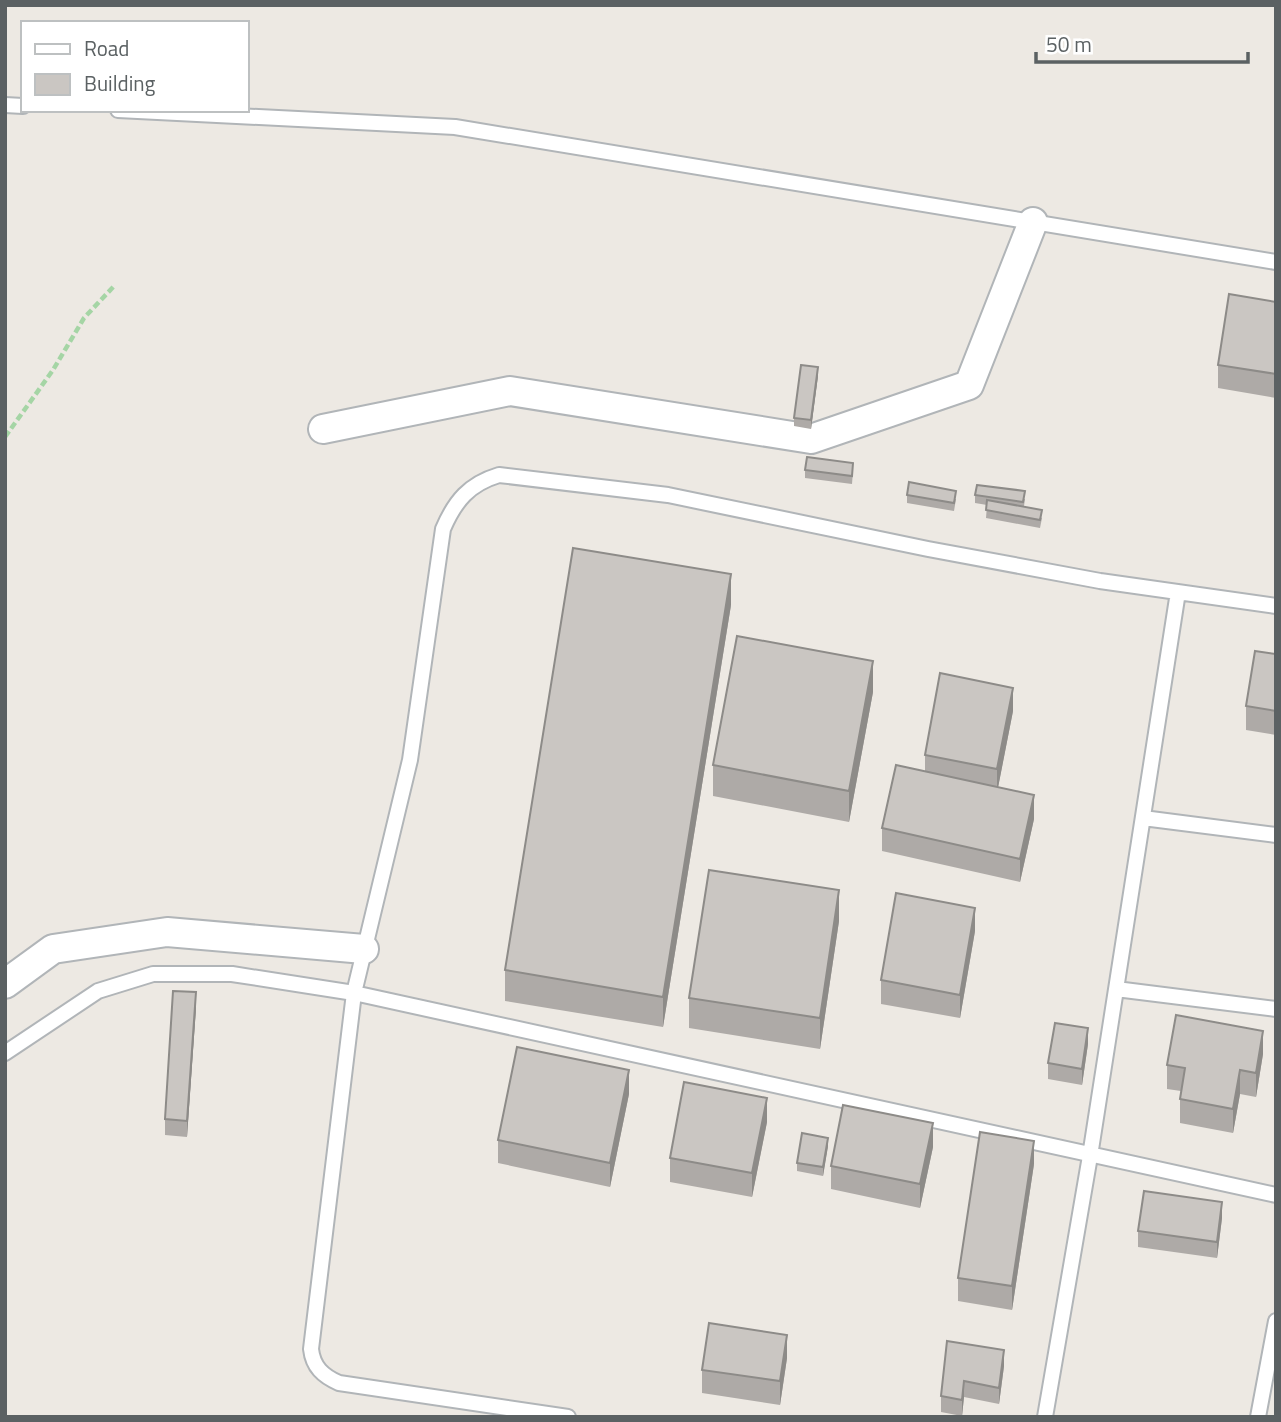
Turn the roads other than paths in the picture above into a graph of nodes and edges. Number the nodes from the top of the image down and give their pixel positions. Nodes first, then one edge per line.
1 (158, 112) edge
2 (1033, 222) junction
3 (1276, 262) edge
4 (323, 429) dead end
5 (1178, 592) junction
6 (1276, 606) edge
7 (1143, 818) junction
8 (1276, 835) edge
9 (364, 949) junction
10 (5, 984) edge
11 (1116, 989) junction
12 (354, 993) junction
13 (1276, 1009) edge
14 (5, 1053) edge
15 (1090, 1156) junction
16 (1276, 1195) edge
17 (1276, 1321) edge
18 (568, 1417) edge
19 (1045, 1417) edge
20 (1258, 1417) edge

1 - 2 lane
2 - 3 lane
2 - 4 street
5 - 6 lane
5 - 7 lane
5 - 9 lane
7 - 8 lane
7 - 11 lane
9 - 10 street
9 - 12 lane
11 - 13 lane
11 - 15 lane
12 - 14 lane
12 - 15 lane
12 - 18 lane
15 - 16 lane
15 - 19 lane
17 - 20 lane

